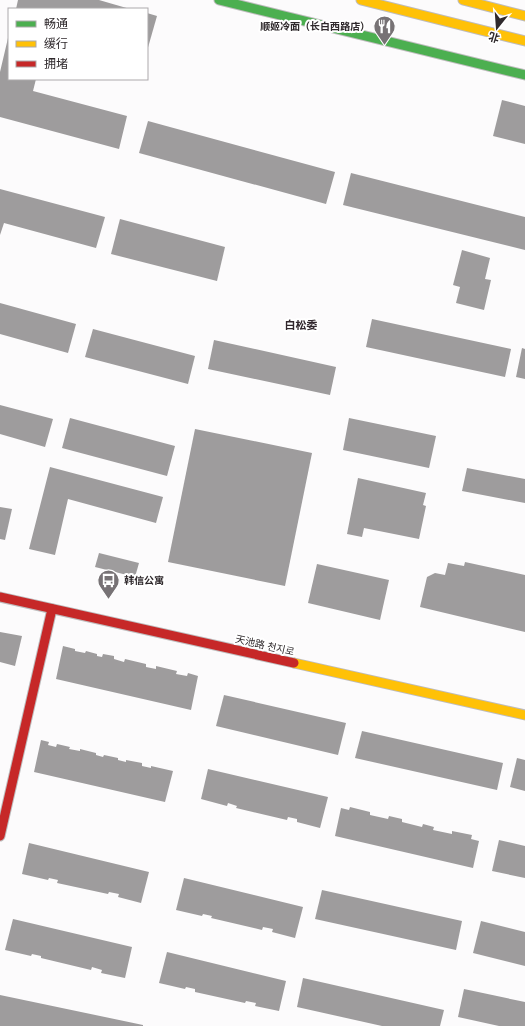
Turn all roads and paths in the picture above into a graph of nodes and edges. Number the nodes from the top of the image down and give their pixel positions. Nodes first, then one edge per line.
1 (219, 0) edge
2 (360, 0) edge
3 (462, 0) edge
4 (525, 16) edge
5 (525, 40) edge
6 (525, 75) edge
7 (0, 597) edge
8 (52, 608) junction
9 (525, 715) edge
10 (0, 836) edge

1 - 6 street
2 - 5 street
3 - 4 street
7 - 8 street, 天池路 천지로
8 - 9 street, 天池路 천지로
8 - 10 street

